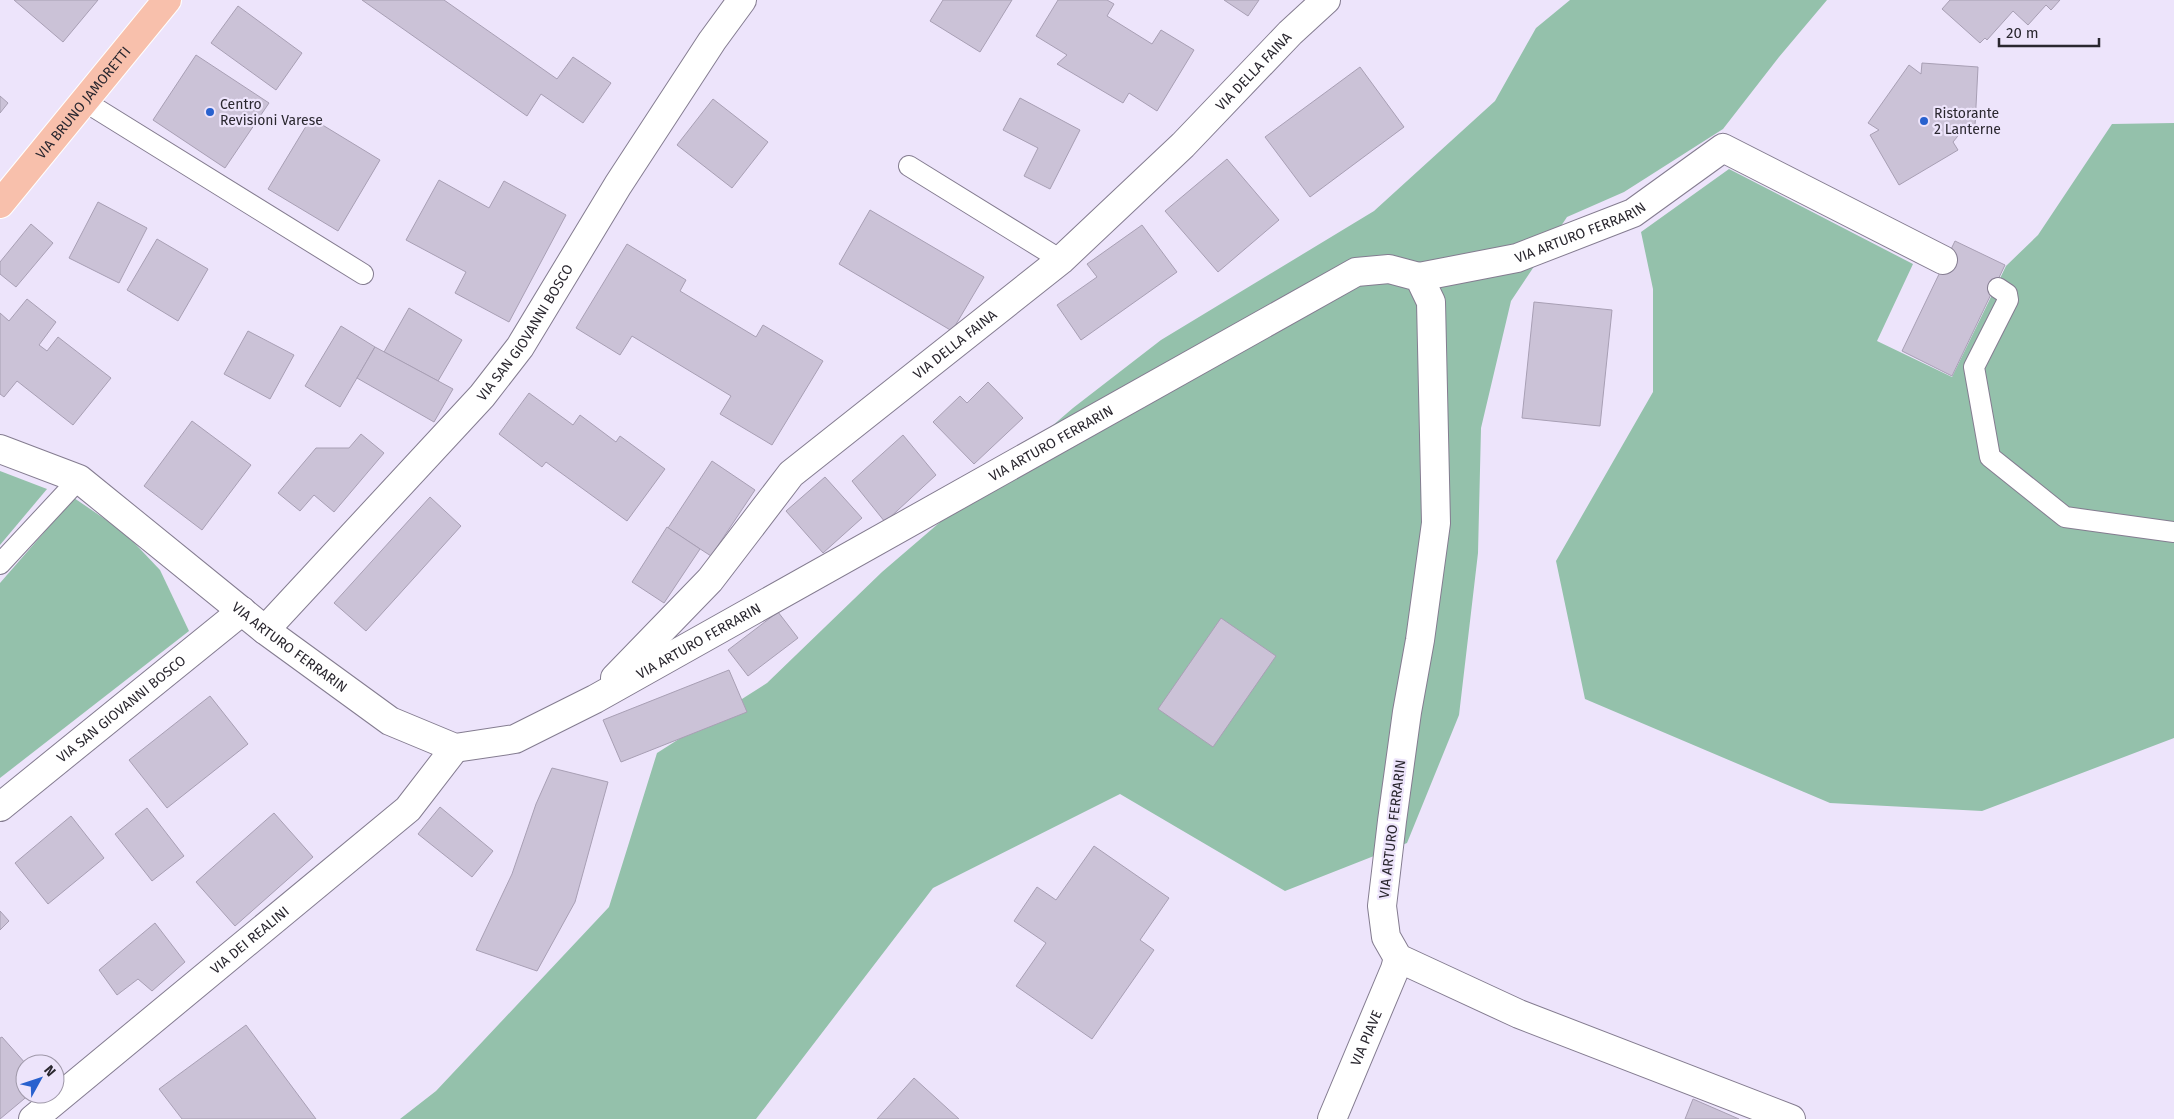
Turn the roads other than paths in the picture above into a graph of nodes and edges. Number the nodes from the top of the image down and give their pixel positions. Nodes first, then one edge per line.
1 (167, 0) edge
2 (742, 0) edge
3 (1326, 0) edge
4 (84, 101) junction
5 (909, 166) dead end
6 (0, 204) edge
7 (1061, 260) junction
8 (1943, 260) dead end
9 (363, 274) dead end
10 (1419, 277) junction
11 (1998, 288) dead end
12 (0, 449) edge
13 (79, 479) junction
14 (2174, 532) edge
15 (0, 564) edge
16 (242, 610) junction
17 (265, 630) junction
18 (595, 699) junction
19 (455, 748) junction
20 (0, 807) edge
21 (1398, 958) junction
22 (33, 1119) edge
23 (1332, 1119) edge
24 (1791, 1119) edge

1 - 4 main road, VIA BRUNO JAMORETTI
2 - 17 street, VIA SAN GIOVANNI BOSCO
3 - 7 street, VIA DELLA FAINA
4 - 6 main road, VIA BRUNO JAMORETTI
4 - 9 lane
5 - 7 lane
7 - 18 street, VIA DELLA FAINA
8 - 10 street, VIA ARTURO FERRARIN
10 - 18 street, VIA ARTURO FERRARIN
10 - 21 street, VIA ARTURO FERRARIN
11 - 14 lane
12 - 13 street, VIA ARTURO FERRARIN
13 - 15 lane
13 - 16 street, VIA ARTURO FERRARIN
16 - 17 street, VIA ARTURO FERRARIN
16 - 20 street, VIA SAN GIOVANNI BOSCO
17 - 19 street, VIA ARTURO FERRARIN
18 - 19 street, VIA ARTURO FERRARIN
19 - 22 street, VIA DEI REALINI
21 - 23 street, VIA PIAVE
21 - 24 street

